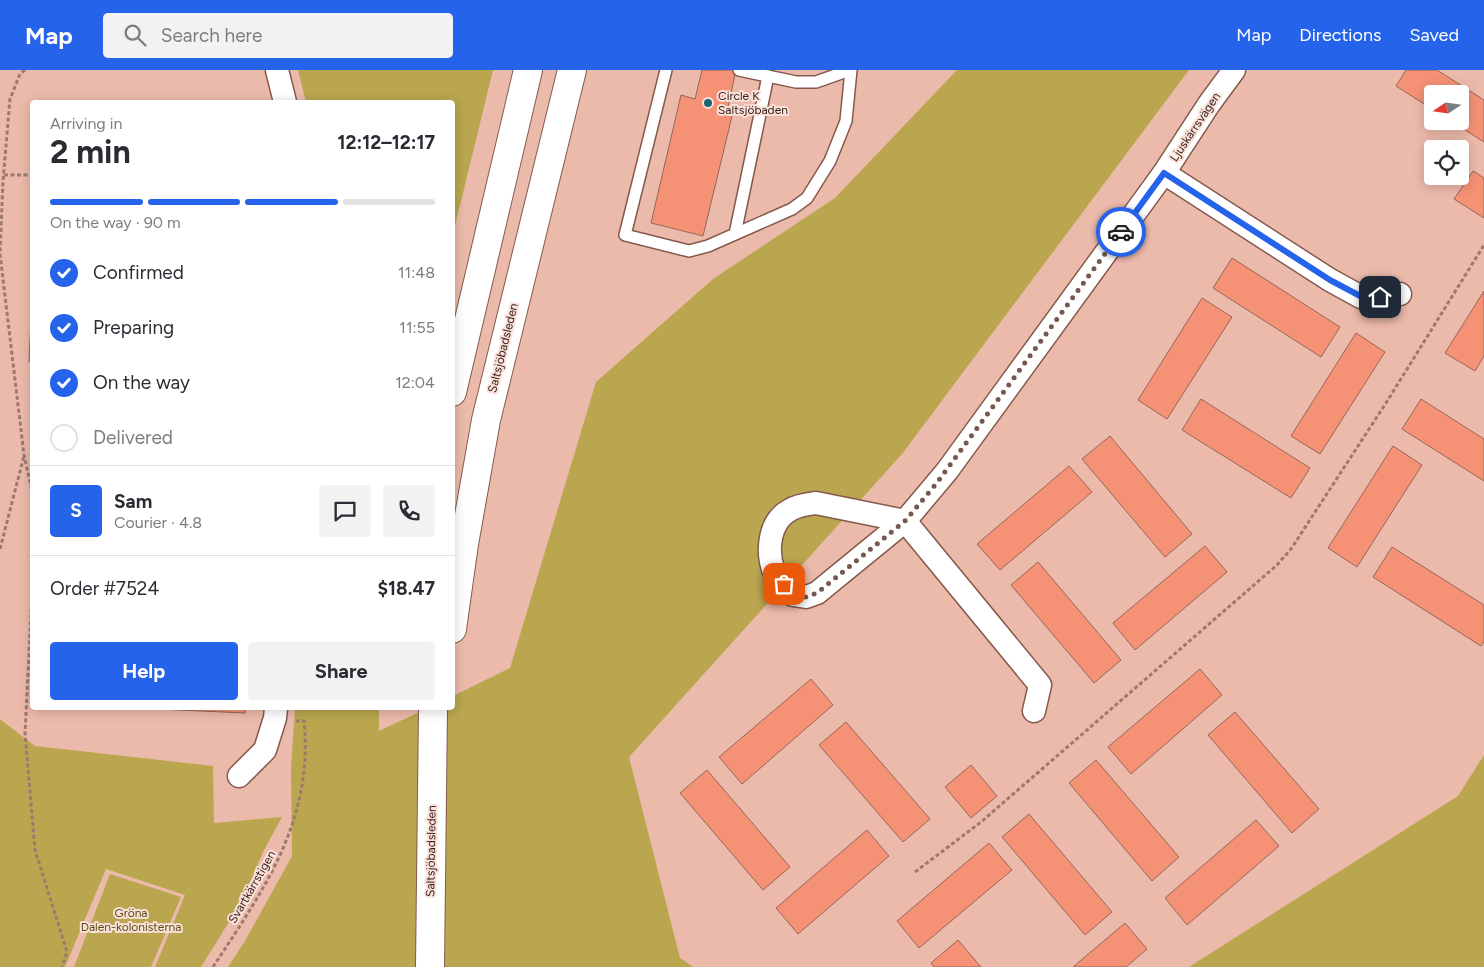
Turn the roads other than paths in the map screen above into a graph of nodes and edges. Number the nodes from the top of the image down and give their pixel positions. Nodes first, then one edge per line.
1 (277, 70) edge
2 (528, 70) edge
3 (572, 70) edge
4 (666, 70) edge
5 (739, 70) edge
6 (851, 70) edge
7 (1234, 70) edge
8 (768, 76) junction
9 (285, 100) edge
10 (1164, 173) junction
11 (735, 234) junction
12 (1400, 294) dead end
13 (455, 379) edge
14 (905, 521) junction
15 (455, 608) edge
16 (433, 710) edge
17 (439, 710) edge
18 (1034, 711) dead end
19 (276, 713) edge
20 (434, 734) junction
21 (239, 776) dead end
22 (430, 967) edge

1 - 9 street
2 - 13 main road
3 - 15 main road, Saltsjöbadsleden
4 - 11 lane
5 - 8 lane
6 - 8 lane
6 - 11 lane
7 - 10 street, Ljuskärrsvägen
8 - 11 lane
10 - 12 street
10 - 14 street, Ljuskärrsvägen
14 - 14 street, Ljuskärrsvägen
14 - 18 street
16 - 20 main road, Saltsjöbadsleden
17 - 20 main road, Saltsjöbadsleden
19 - 21 street
20 - 22 main road, Saltsjöbadsleden

